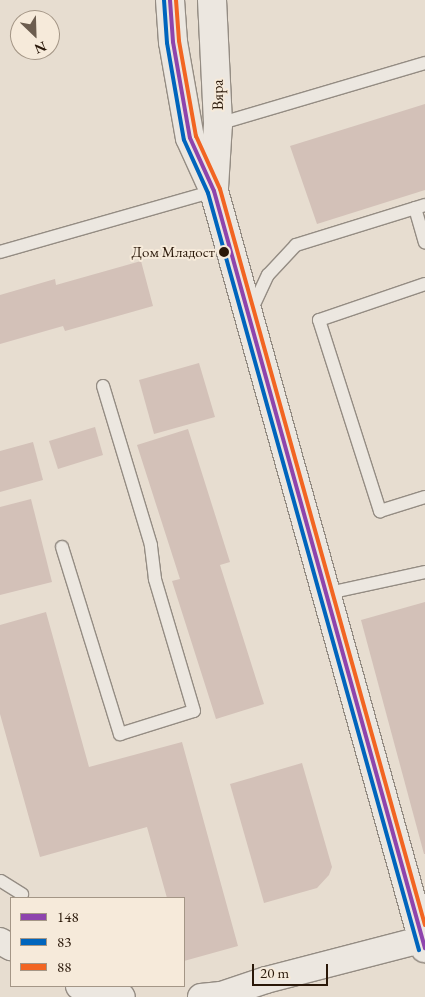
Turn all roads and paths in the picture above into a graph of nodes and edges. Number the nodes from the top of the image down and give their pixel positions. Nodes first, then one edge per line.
1 (170, 0) edge
2 (212, 0) edge
3 (425, 62) edge
4 (218, 124) junction
5 (214, 191) junction
6 (420, 206) edge
7 (425, 243) edge
8 (0, 252) edge
9 (425, 284) edge
10 (248, 317) junction
11 (103, 386) dead end
12 (425, 497) edge
13 (62, 547) dead end
14 (425, 572) edge
15 (324, 594) junction
16 (1, 881) edge
17 (22, 894) dead end
18 (424, 942) edge
19 (83, 987) edge
20 (122, 997) edge
21 (201, 997) edge

1 - 5 street, Вяра
2 - 4 street, Вяра
3 - 4 lane
4 - 5 street, Вяра
5 - 8 lane
5 - 10 street, Вяра
6 - 7 lane
6 - 10 lane
9 - 12 lane
10 - 15 street, Вяра
11 - 13 lane
14 - 15 lane
15 - 18 street, Вяра
16 - 17 lane
18 - 21 street
19 - 20 street

